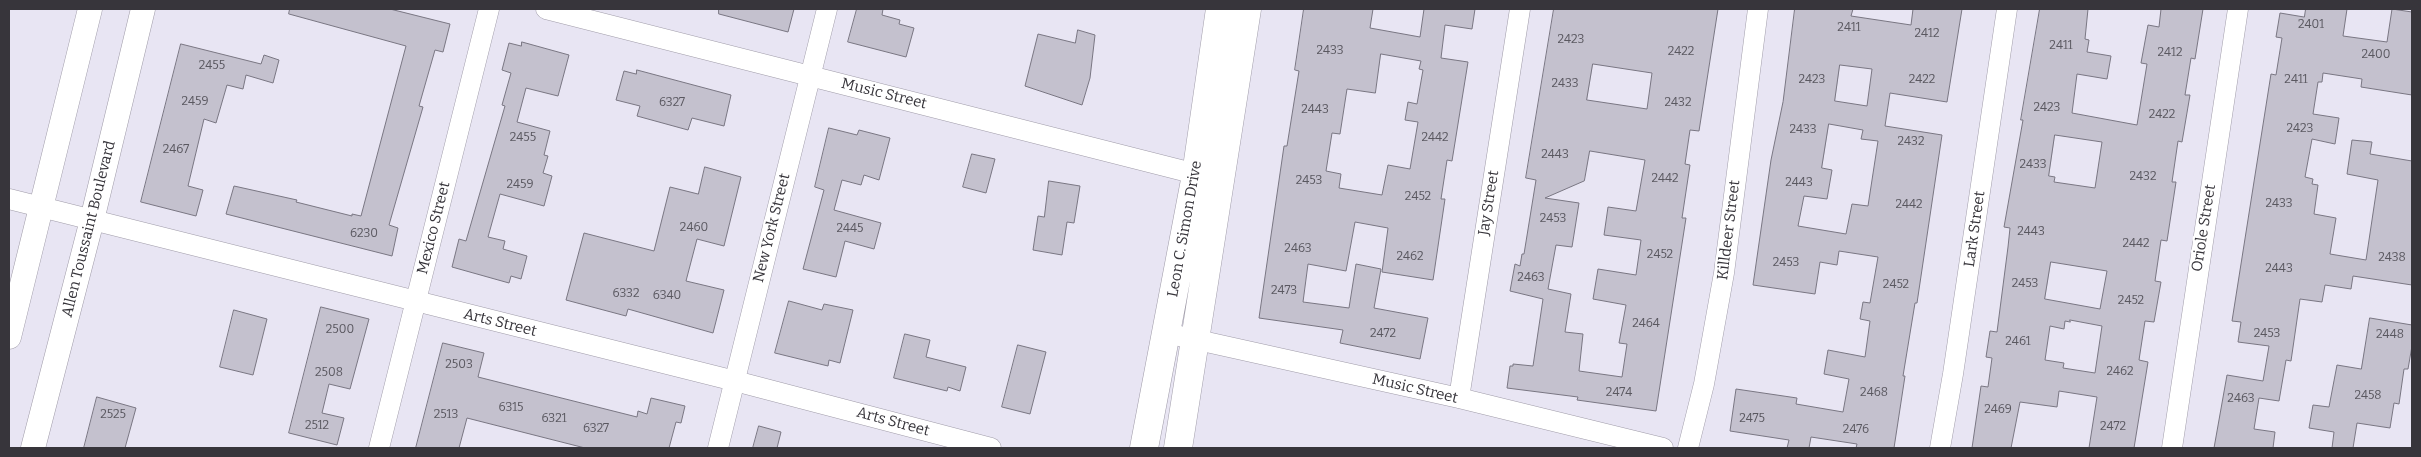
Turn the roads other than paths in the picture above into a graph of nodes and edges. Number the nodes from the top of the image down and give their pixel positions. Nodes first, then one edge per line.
1 (90, 9) edge
2 (143, 9) edge
3 (490, 9) edge
4 (546, 9) edge
5 (827, 9) edge
6 (1220, 9) edge
7 (1247, 9) edge
8 (1520, 9) edge
9 (1758, 9) edge
10 (2007, 9) edge
11 (2238, 9) edge
12 (810, 75) junction
13 (1196, 175) junction
14 (1222, 179) junction
15 (9, 199) edge
16 (41, 207) junction
17 (92, 220) junction
18 (416, 302) junction
19 (1166, 333) junction
20 (9, 336) edge
21 (1196, 340) junction
22 (735, 381) junction
23 (1459, 398) junction
24 (33, 448) edge
25 (379, 448) edge
26 (718, 448) edge
27 (991, 448) edge
28 (1144, 448) edge
29 (1178, 448) edge
30 (1663, 448) edge
31 (1688, 448) edge
32 (1940, 448) edge
33 (2172, 448) edge

1 - 16 street
2 - 17 street, Allen Toussaint Boulevard
3 - 18 street, Mexico Street
4 - 12 street, Music Street
5 - 12 street, New York Street
6 - 13 main road, Leon C. Simon Drive
7 - 14 main road, Leon C. Simon Drive
8 - 23 street, Jay Street
9 - 31 street, Killdeer Street
10 - 32 street, Lark Street
11 - 33 street, Oriole Street
12 - 13 street, Music Street
12 - 22 street, New York Street
13 - 14 street, Music Street
13 - 19 main road, Leon C. Simon Drive
14 - 21 main road, Leon C. Simon Drive
15 - 16 street, Arts Street
16 - 17 street, Arts Street
16 - 20 street
17 - 18 street, Arts Street
17 - 24 street, Allen Toussaint Boulevard
18 - 22 street, Arts Street
18 - 25 street, Mexico Street
19 - 21 street, Music Street
19 - 28 main road, Leon C. Simon Drive
21 - 23 street, Music Street
21 - 29 main road, Leon C. Simon Drive
22 - 26 street, New York Street
22 - 27 street, Arts Street
23 - 30 street, Music Street

